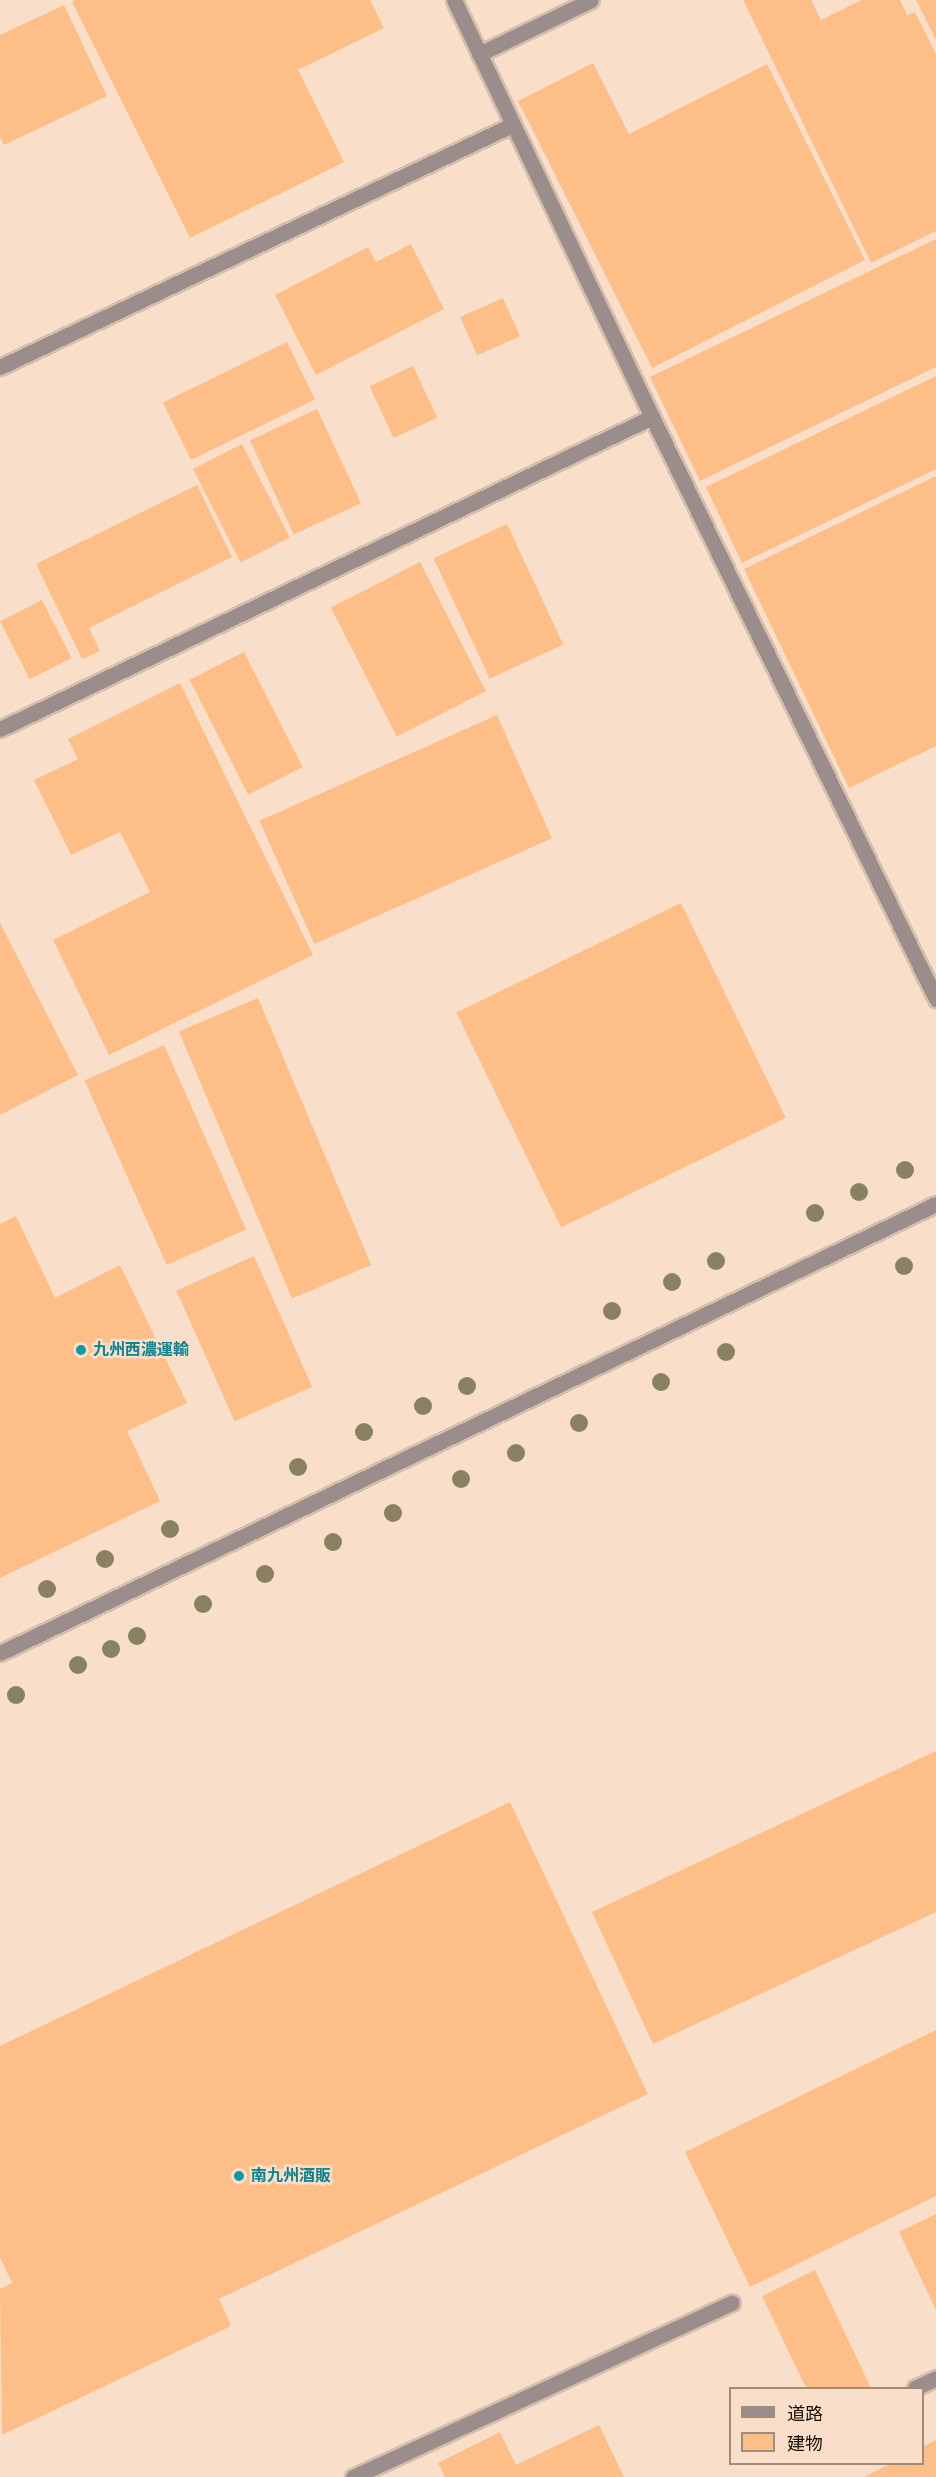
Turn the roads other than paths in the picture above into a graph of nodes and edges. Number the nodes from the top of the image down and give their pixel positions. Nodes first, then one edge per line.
1 (454, 0) edge
2 (591, 0) edge
3 (479, 54) junction
4 (512, 125) junction
5 (0, 367) edge
6 (652, 417) junction
7 (0, 729) edge
8 (936, 999) edge
9 (936, 1204) edge
10 (0, 1653) edge
11 (732, 2303) dead end
12 (936, 2378) edge
13 (917, 2387) edge
14 (352, 2477) edge

1 - 3 street
2 - 3 street
3 - 4 street
4 - 5 street
4 - 6 street
6 - 7 street
6 - 8 street
9 - 10 street
11 - 14 street
12 - 13 street

